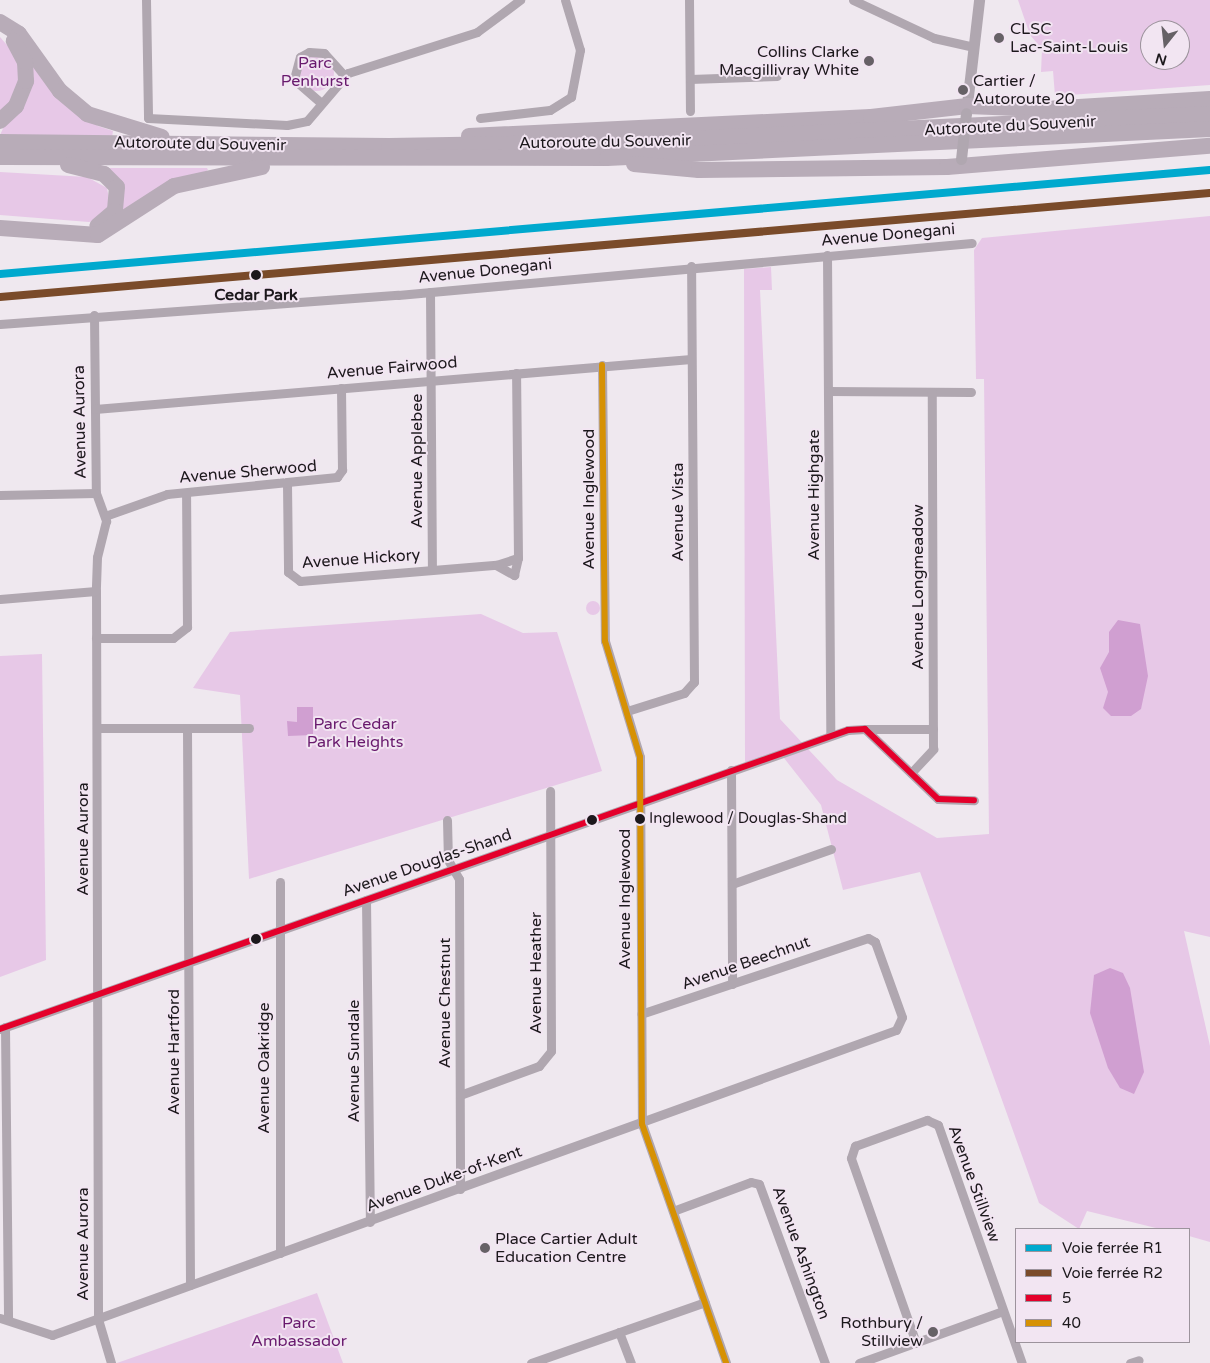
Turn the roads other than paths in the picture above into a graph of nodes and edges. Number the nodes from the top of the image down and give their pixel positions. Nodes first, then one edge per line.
1 (146, 0) edge
2 (520, 0) edge
3 (565, 0) edge
4 (689, 0) edge
5 (853, 0) edge
6 (979, 0) edge
7 (868, 3) edge
8 (0, 22) edge
9 (0, 32) edge
10 (974, 46) junction
11 (344, 75) junction
12 (777, 76) dead end
13 (690, 79) junction
14 (1210, 98) edge
15 (320, 102) junction
16 (966, 109) junction
17 (690, 111) dead end
18 (1210, 114) edge
19 (480, 118) dead end
20 (0, 121) edge
21 (1210, 129) edge
22 (0, 142) edge
23 (197, 144) junction
24 (389, 146) junction
25 (1210, 146) edge
26 (0, 157) edge
27 (27, 157) junction
28 (607, 158) junction
29 (296, 160) junction
30 (961, 163) junction
31 (0, 220) edge
32 (0, 228) edge
33 (972, 243) dead end
34 (827, 255) junction
35 (691, 266) junction
36 (430, 292) junction
37 (94, 315) junction
38 (0, 324) edge
39 (691, 358) junction
40 (602, 365) junction
41 (516, 373) junction
42 (431, 380) junction
43 (342, 388) junction
44 (828, 391) junction
45 (932, 392) junction
46 (971, 392) dead end
47 (95, 409) junction
48 (287, 484) junction
49 (96, 493) junction
50 (186, 493) junction
51 (0, 495) edge
52 (105, 516) junction
53 (518, 558) junction
54 (496, 565) junction
55 (432, 569) junction
56 (96, 591) junction
57 (0, 599) edge
58 (96, 638) junction
59 (627, 711) junction
60 (97, 728) junction
61 (249, 728) dead end
62 (187, 729) junction
63 (865, 729) junction
64 (933, 729) junction
65 (830, 735) junction
66 (731, 770) junction
67 (911, 773) junction
68 (550, 791) dead end
69 (974, 800) dead end
70 (640, 802) junction
71 (448, 820) dead end
72 (550, 836) junction
73 (831, 849) dead end
74 (454, 869) junction
75 (280, 882) dead end
76 (732, 884) junction
77 (366, 900) junction
78 (279, 930) junction
79 (188, 962) junction
80 (732, 984) junction
81 (98, 994) junction
82 (641, 1014) junction
83 (2, 1028) edge
84 (896, 1030) joint
85 (460, 1094) junction
86 (642, 1124) junction
87 (460, 1189) junction
88 (673, 1211) junction
89 (370, 1222) junction
90 (280, 1253) junction
91 (190, 1285) junction
92 (705, 1302) junction
93 (1004, 1311) junction
94 (4, 1318) edge
95 (98, 1319) junction
96 (620, 1332) junction
97 (916, 1343) junction
98 (1015, 1343) edge
99 (1015, 1343) edge
100 (1139, 1360) dead end
101 (112, 1363) edge
102 (531, 1363) edge
103 (631, 1363) edge
104 (726, 1363) edge
105 (825, 1363) edge
106 (859, 1363) edge
107 (1022, 1363) edge
108 (1130, 1363) edge

1 - 15 street
2 - 11 street
3 - 19 street
4 - 13 street
5 - 7 street
6 - 10 street
7 - 10 street
8 - 23 highway
9 - 20 highway
10 - 16 street
11 - 15 street
11 - 15 street
12 - 13 street
13 - 17 street
14 - 16 highway
16 - 24 highway
16 - 30 street, bridge
18 - 24 highway, Autoroute du Souvenir
21 - 28 highway, Autoroute du Souvenir
22 - 23 highway, Autoroute du Souvenir
23 - 24 highway, Autoroute du Souvenir
25 - 30 highway
26 - 27 highway, Autoroute du Souvenir
27 - 29 highway, Autoroute du Souvenir
27 - 31 highway
28 - 29 highway, Autoroute du Souvenir
28 - 30 highway
29 - 32 highway
33 - 34 street, Avenue Donegani
34 - 35 street, Avenue Donegani
34 - 44 street, Avenue Highgate
35 - 36 street, Avenue Donegani
35 - 39 street, Avenue Vista
36 - 37 street, Avenue Donegani
36 - 42 street, Avenue Applebee
37 - 38 street, Avenue Donegani
37 - 47 street, Avenue Aurora
39 - 40 street, Avenue Fairwood
39 - 59 street, Avenue Vista
40 - 41 street, Avenue Fairwood
40 - 59 street, Avenue Inglewood
41 - 42 street, Avenue Fairwood
41 - 53 street
42 - 43 street, Avenue Fairwood
42 - 55 street, Avenue Applebee
43 - 47 street, Avenue Fairwood
43 - 48 street, Avenue Sherwood
44 - 45 street
44 - 65 street, Avenue Highgate
45 - 46 street
45 - 64 street, Avenue Longmeadow
47 - 49 street, Avenue Aurora
48 - 50 street, Avenue Sherwood
48 - 55 street, Avenue Hickory
49 - 51 street
49 - 52 street, Avenue Aurora
50 - 52 street, Avenue Sherwood
50 - 58 street
52 - 56 street, Avenue Aurora
53 - 54 street, Avenue Hickory
53 - 54 street, Avenue Hickory
54 - 55 street, Avenue Hickory
56 - 57 street
56 - 58 street, Avenue Aurora
58 - 60 street, Avenue Aurora
59 - 70 street, Avenue Inglewood
60 - 62 street
60 - 81 street, Avenue Aurora
61 - 62 street
62 - 79 street, Avenue Hartford
63 - 64 street, Avenue Douglas-Shand
63 - 65 street, Avenue Douglas-Shand
63 - 67 street
64 - 67 street, Avenue Longmeadow
65 - 66 street, Avenue Douglas-Shand
66 - 70 street, Avenue Douglas-Shand
66 - 76 street
67 - 69 street
68 - 72 street, Avenue Heather
70 - 72 street, Avenue Douglas-Shand
70 - 82 street, Avenue Inglewood
71 - 74 street, Avenue Chestnut
72 - 74 street, Avenue Douglas-Shand
72 - 85 street, Avenue Heather
73 - 76 street
74 - 77 street, Avenue Douglas-Shand
74 - 85 street, Avenue Chestnut
75 - 78 street, Avenue Oakridge
76 - 80 street
77 - 78 street, Avenue Douglas-Shand
77 - 89 street, Avenue Sundale
78 - 79 street, Avenue Douglas-Shand
78 - 90 street, Avenue Oakridge
79 - 81 street, Avenue Douglas-Shand
79 - 91 street, Avenue Hartford
80 - 82 street, Avenue Beechnut
80 - 84 street, Avenue Beechnut
81 - 83 street, Avenue Douglas-Shand
81 - 95 street, Avenue Aurora
82 - 86 street, Avenue Inglewood
83 - 94 street
84 - 86 street, Avenue Duke-of-Kent
85 - 87 street, Avenue Chestnut
86 - 87 street, Avenue Duke-of-Kent
86 - 88 street, Avenue Inglewood
87 - 89 street, Avenue Duke-of-Kent
88 - 92 street, Avenue Inglewood
88 - 105 street, Avenue Ashington
89 - 90 street, Avenue Duke-of-Kent
90 - 91 street, Avenue Duke-of-Kent
91 - 95 street, Avenue Duke-of-Kent
92 - 96 street
92 - 104 street, Avenue Inglewood
93 - 97 street
93 - 97 street, Avenue Stillview
93 - 98 street, Avenue Stillview
94 - 95 street, Avenue Duke-of-Kent
95 - 101 street, Avenue Aurora
96 - 102 street
96 - 103 street
97 - 106 street
99 - 107 street, Avenue Stillview
100 - 108 street

